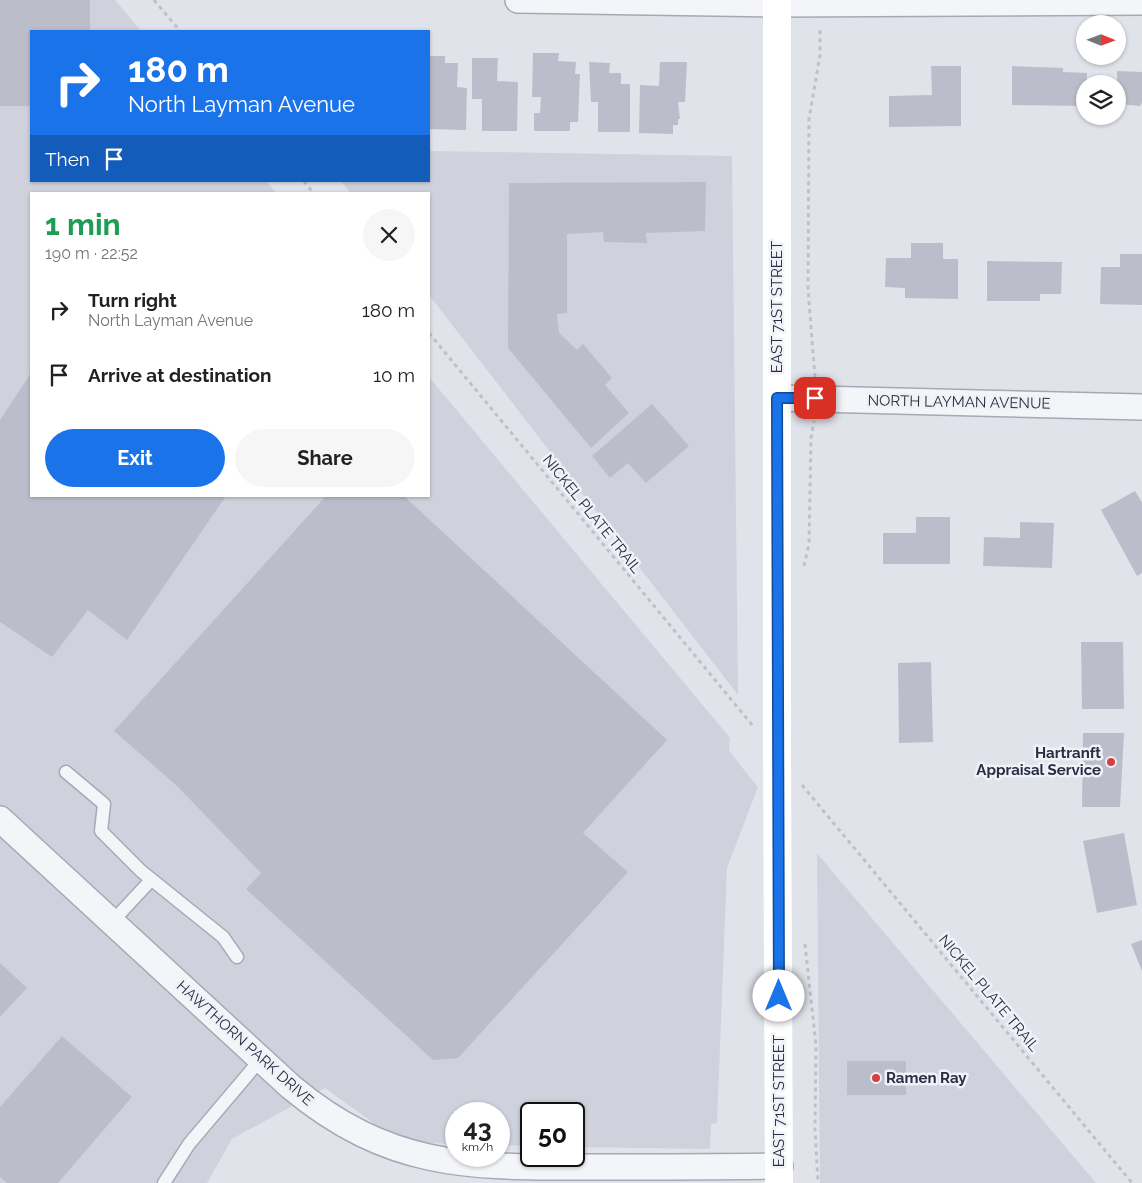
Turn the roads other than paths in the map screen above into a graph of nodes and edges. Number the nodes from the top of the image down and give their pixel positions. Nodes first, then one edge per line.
1 (518, 0) edge
2 (563, 0) edge
3 (778, 2) edge
4 (1142, 2) edge
5 (777, 398) junction
6 (1142, 407) edge
7 (66, 772) dead end
8 (0, 819) edge
9 (152, 880) junction
10 (112, 922) junction
11 (237, 958) dead end
12 (261, 1059) junction
13 (779, 1175) edge
14 (164, 1183) edge

1 - 2 street
2 - 3 street
3 - 4 street
3 - 5 main road, EAST 71ST STREET
5 - 6 street, NORTH LAYMAN AVENUE
5 - 13 main road, EAST 71ST STREET
7 - 9 lane
8 - 10 street, HAWTHORN PARK DRIVE
9 - 10 lane
9 - 11 lane
10 - 12 street, HAWTHORN PARK DRIVE
12 - 13 street, HAWTHORN PARK DRIVE
12 - 14 lane

